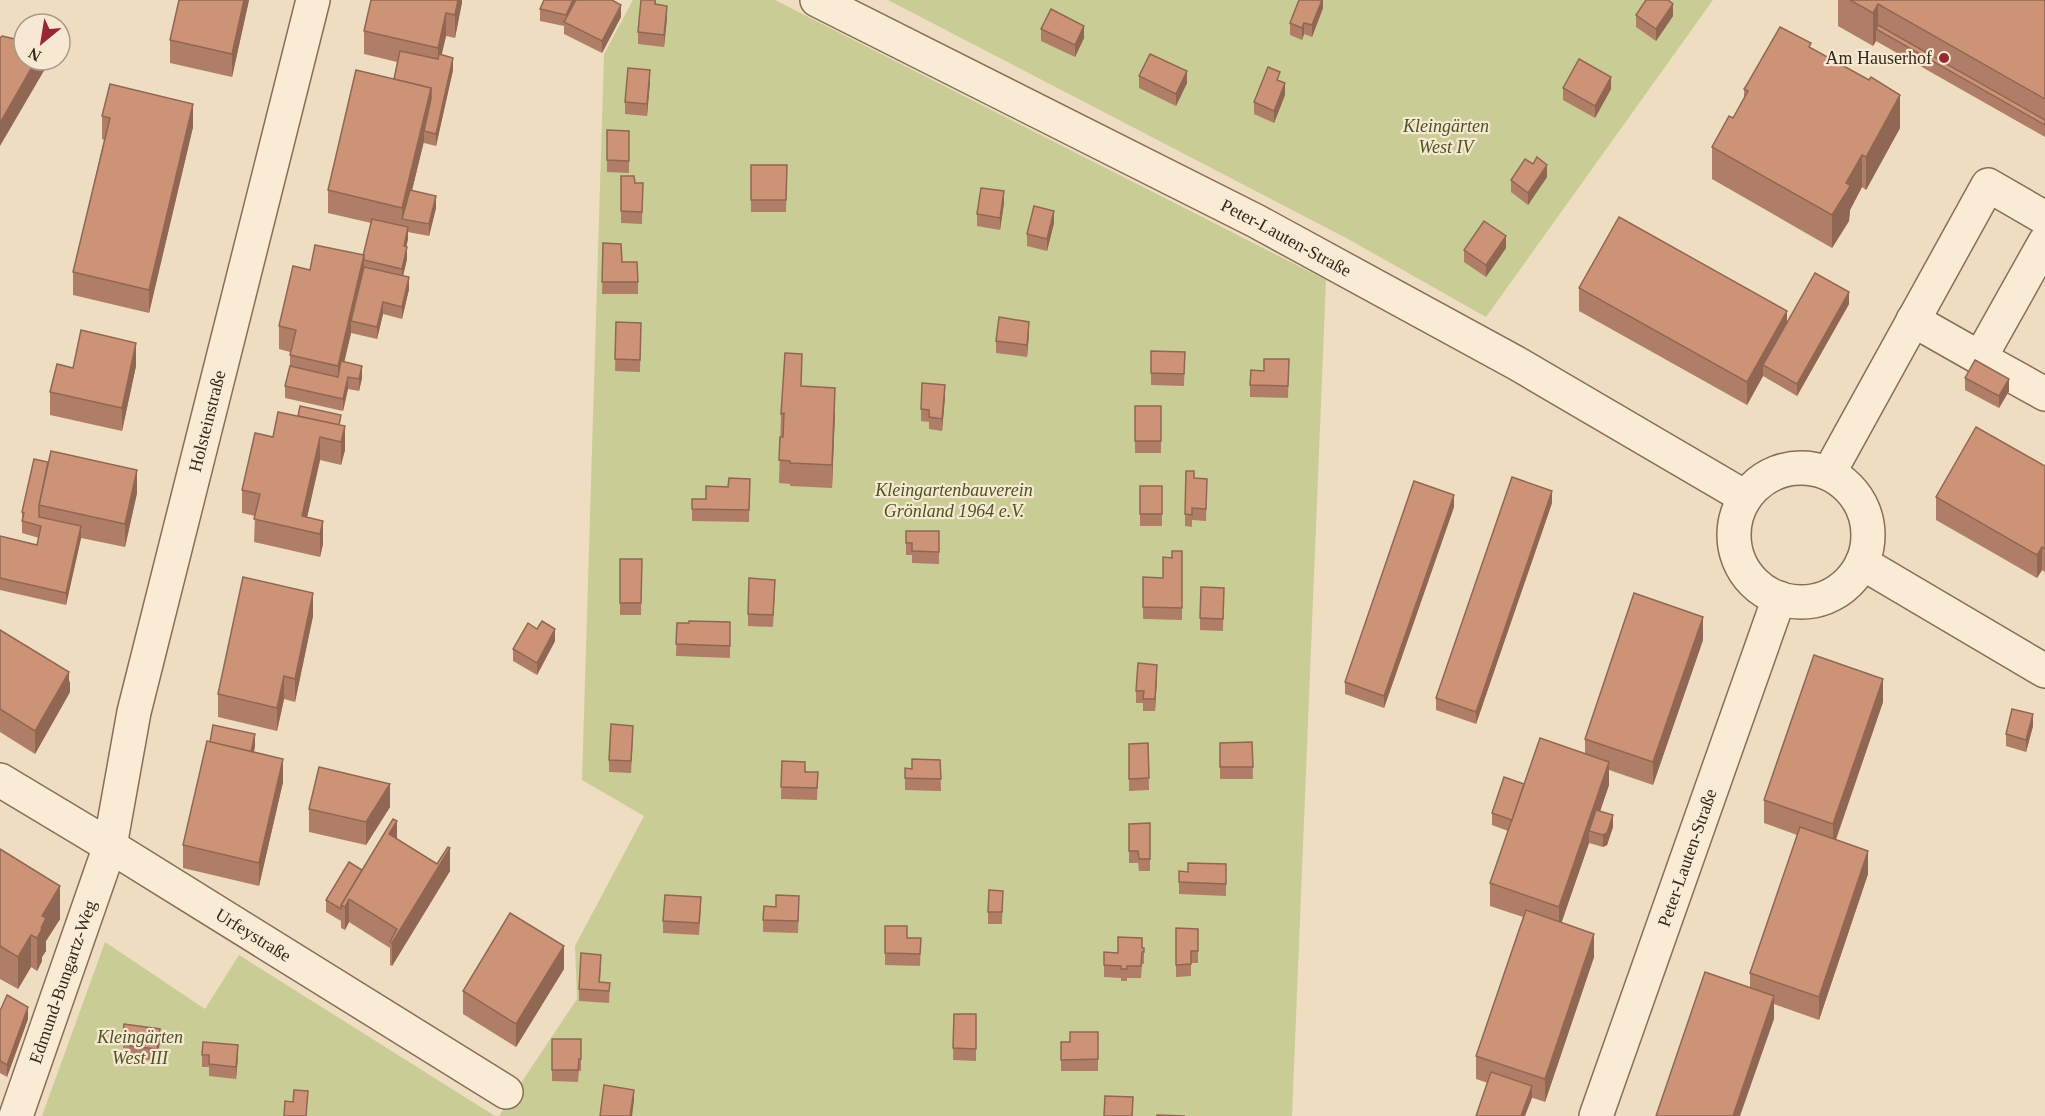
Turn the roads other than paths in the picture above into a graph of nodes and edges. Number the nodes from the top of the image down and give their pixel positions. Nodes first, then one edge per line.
1 (313, 0) edge
2 (817, 0) edge
3 (2045, 218) edge
4 (2045, 242) edge
5 (1913, 320) junction
6 (1980, 358) junction
7 (2045, 394) edge
8 (1829, 473) junction
9 (1745, 497) junction
10 (1862, 563) junction
11 (1779, 598) junction
12 (2045, 671) edge
13 (0, 780) edge
14 (110, 846) junction
15 (506, 1092) dead end
16 (16, 1116) edge
17 (1596, 1116) edge

1 - 14 street, Holsteinstraße
2 - 9 street, Peter-Lauten-Straße
3 - 5 street
4 - 6 street
5 - 6 street
5 - 8 street
6 - 7 street
8 - 9 street
8 - 10 street
9 - 11 street
10 - 11 street
10 - 12 street
11 - 17 street, Peter-Lauten-Straße
13 - 14 street, Urfeystraße
14 - 15 street, Urfeystraße
14 - 16 street, Edmund-Bungartz-Weg

